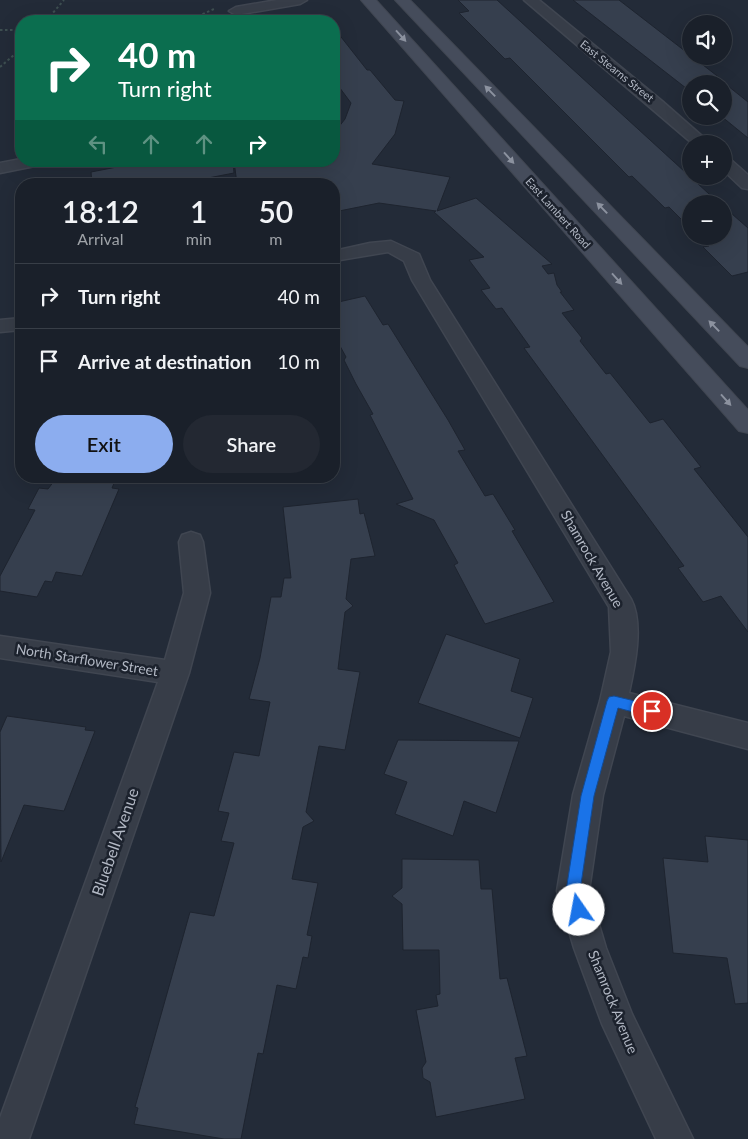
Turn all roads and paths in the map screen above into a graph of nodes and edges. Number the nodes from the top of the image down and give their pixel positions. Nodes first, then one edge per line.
1 (64, 0) edge
2 (300, 0) edge
3 (368, 0) edge
4 (402, 0) edge
5 (531, 0) edge
6 (232, 10) edge
7 (50, 15) edge
8 (210, 15) edge
9 (0, 30) edge
10 (15, 30) edge
11 (15, 54) edge
12 (0, 67) edge
13 (693, 135) edge
14 (15, 165) edge
15 (0, 168) edge
16 (732, 169) edge
17 (748, 184) edge
18 (340, 255) edge
19 (15, 325) edge
20 (0, 326) edge
21 (748, 361) edge
22 (748, 425) edge
23 (191, 542) dead end
24 (0, 647) edge
25 (175, 673) junction
26 (614, 701) junction
27 (748, 736) edge
28 (11, 1139) edge
29 (675, 1139) edge

1 - 7 path
2 - 6 street
3 -> 22 main road, East Lambert Road
21 -> 4 main road
5 - 13 street, East Stearns Street
6 - 8 path
9 - 10 path
11 - 12 path
14 - 15 street
16 - 17 street
18 - 26 street, Shamrock Avenue
19 - 20 street
23 - 25 street, Bluebell Avenue
24 - 25 street, North Starflower Street
25 - 28 street, Bluebell Avenue
26 - 27 street
26 - 29 street, Shamrock Avenue

